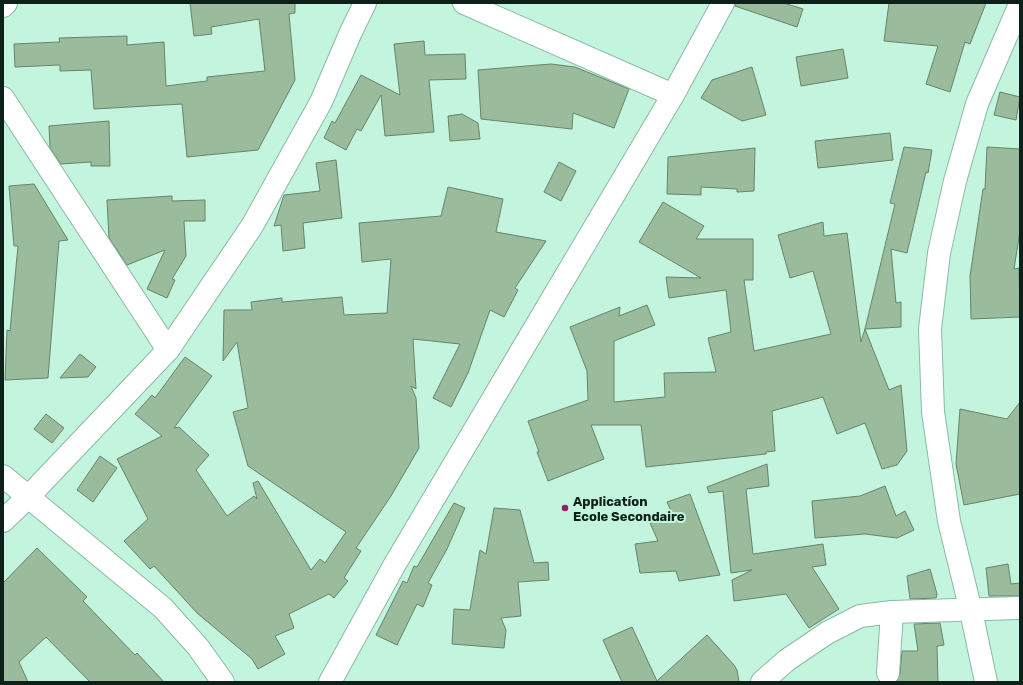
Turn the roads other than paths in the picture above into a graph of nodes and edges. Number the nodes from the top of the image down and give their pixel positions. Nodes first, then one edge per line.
1 (6, 3) edge
2 (365, 3) edge
3 (464, 3) edge
4 (723, 3) edge
5 (1020, 4) edge
6 (3, 6) edge
7 (673, 96) junction
8 (3, 98) edge
9 (168, 350) junction
10 (3, 476) edge
11 (29, 496) junction
12 (3, 521) edge
13 (1020, 608) edge
14 (971, 611) junction
15 (892, 612) junction
16 (888, 673) dead end
17 (223, 682) edge
18 (330, 682) edge
19 (762, 682) edge
20 (986, 682) edge

1 - 6 street
2 - 9 street
3 - 7 street
4 - 7 street
5 - 14 street
7 - 18 street
8 - 9 street
9 - 11 street
10 - 11 street
11 - 12 street
11 - 17 street
13 - 14 street
14 - 15 street
14 - 20 street
15 - 16 street
15 - 19 street

